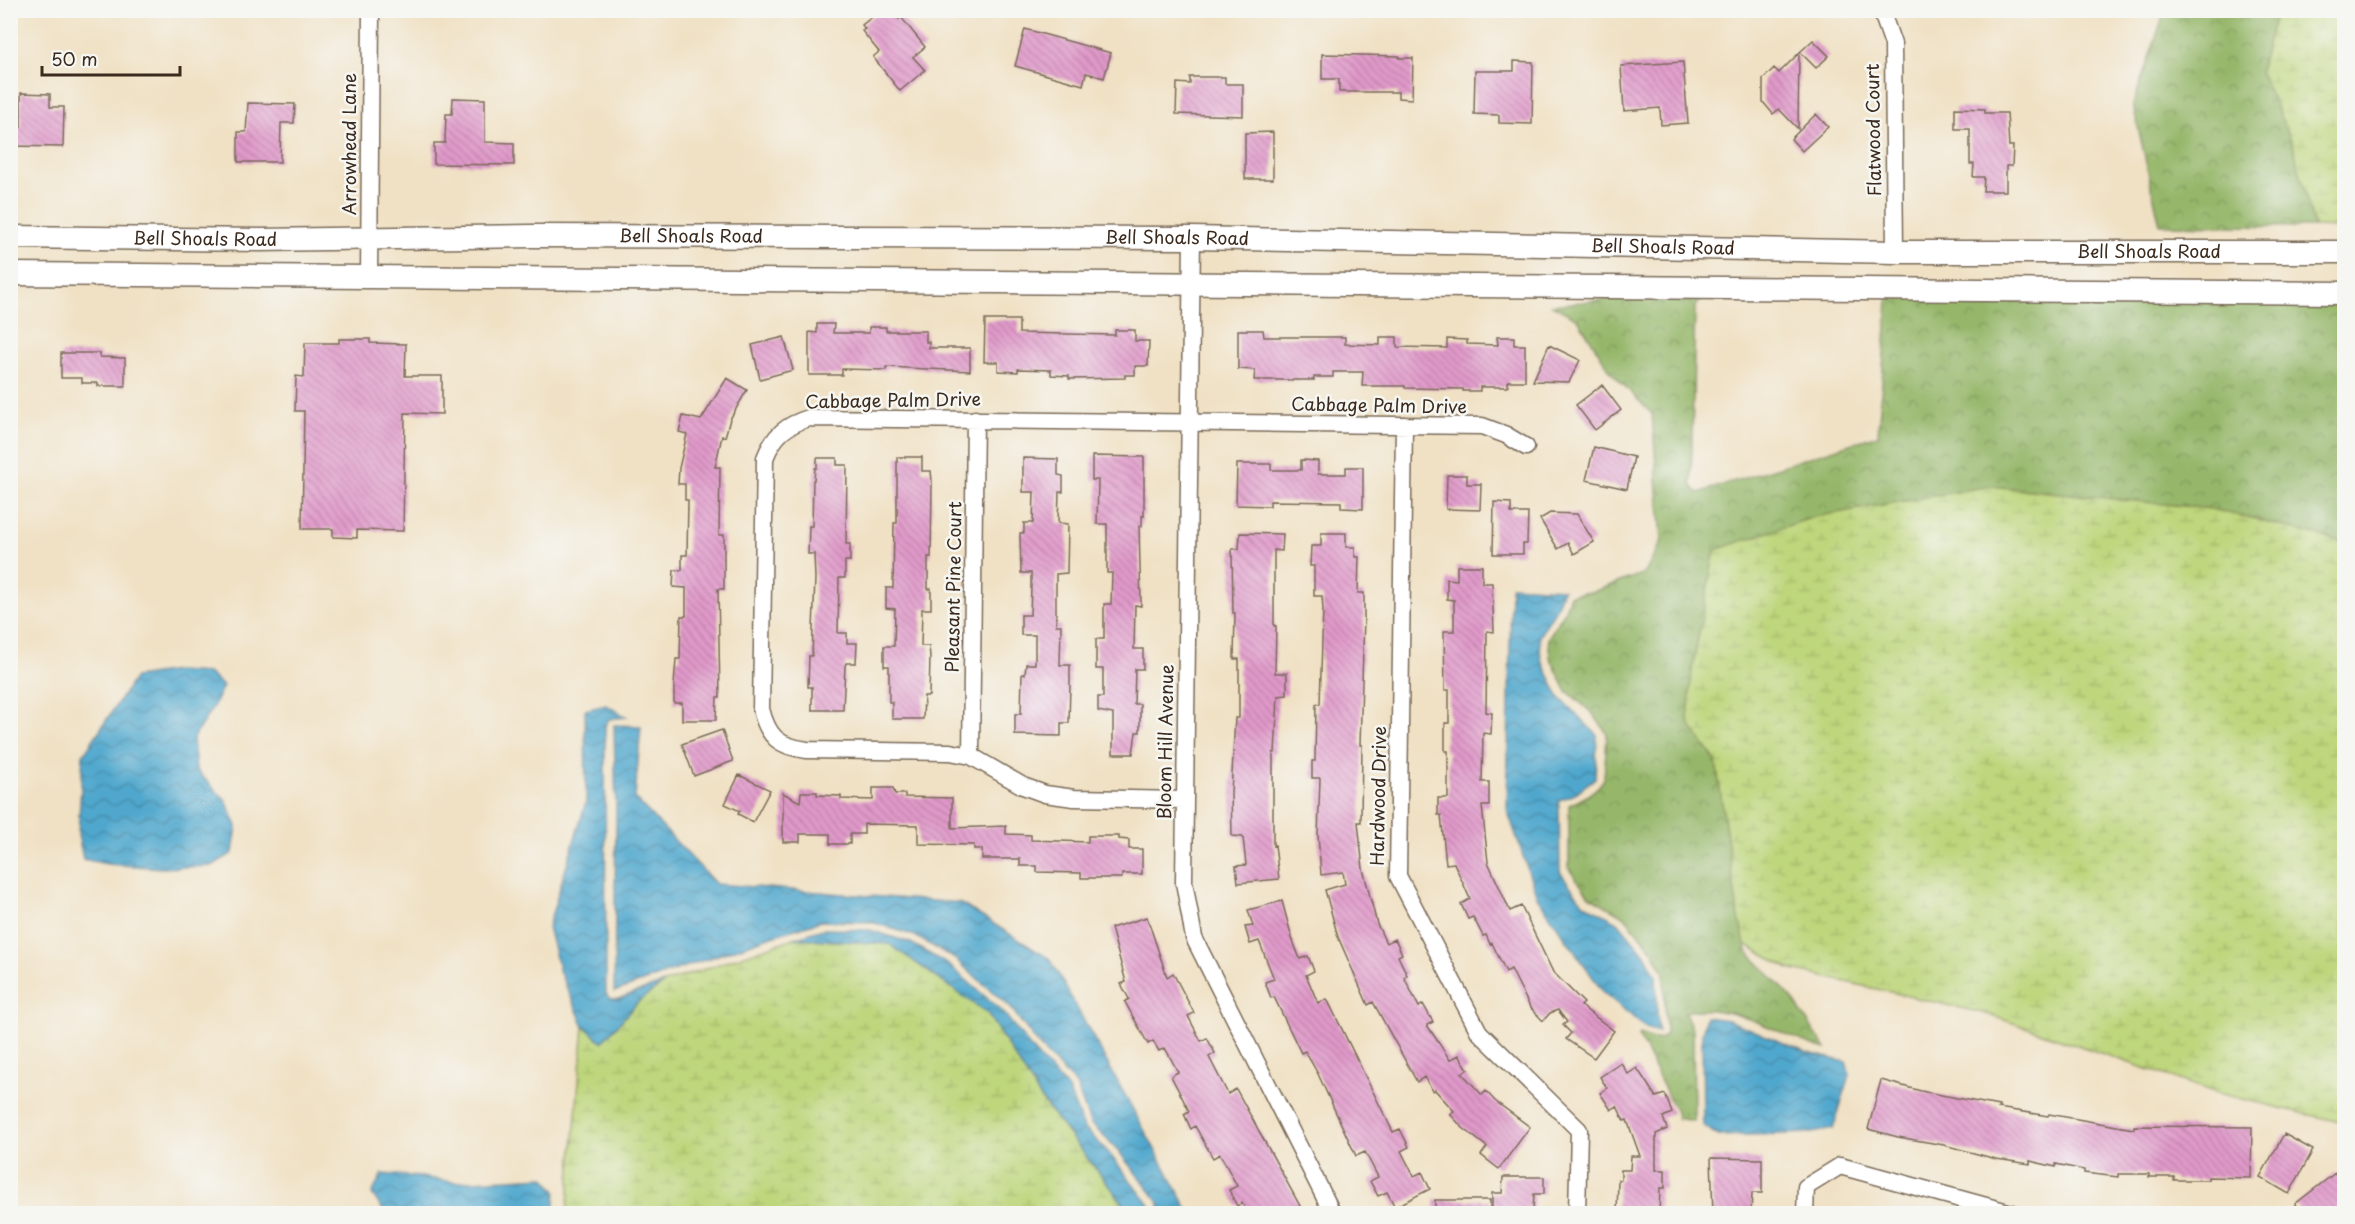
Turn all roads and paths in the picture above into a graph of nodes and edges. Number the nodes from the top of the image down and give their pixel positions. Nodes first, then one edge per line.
1 (370, 10) edge
2 (1881, 10) edge
3 (10, 237) edge
4 (1192, 238) junction
5 (369, 240) junction
6 (1895, 252) junction
7 (2344, 252) edge
8 (10, 274) edge
9 (369, 278) junction
10 (1191, 284) junction
11 (2344, 293) edge
12 (975, 419) junction
13 (1190, 423) junction
14 (1404, 426) junction
15 (1526, 447) dead end
16 (971, 756) junction
17 (1185, 800) junction
18 (1333, 1214) edge
19 (1577, 1214) edge
20 (1805, 1214) edge
21 (2015, 1214) edge

1 - 5 street, Arrowhead Lane
2 - 6 street, Flatwood Court
3 - 5 main road, Bell Shoals Road
4 - 5 main road, Bell Shoals Road
4 - 6 main road, Bell Shoals Road
4 - 10 street, Bloom Hill Avenue
5 - 9 street, Arrowhead Lane
6 - 7 main road, Bell Shoals Road
8 - 9 main road, Bell Shoals Road
9 - 10 main road, Bell Shoals Road
10 - 11 main road, Bell Shoals Road
10 - 13 street, Bloom Hill Avenue
12 - 13 street, Cabbage Palm Drive
12 - 16 street, Pleasant Pine Court
12 - 16 street, Cabbage Palm Drive
13 - 14 street, Cabbage Palm Drive
13 - 17 street, Bloom Hill Avenue
14 - 15 street, Cabbage Palm Drive
14 - 19 street, Hardwood Drive
16 - 17 street, Cabbage Palm Drive
17 - 18 street, Bloom Hill Avenue
20 - 21 street

